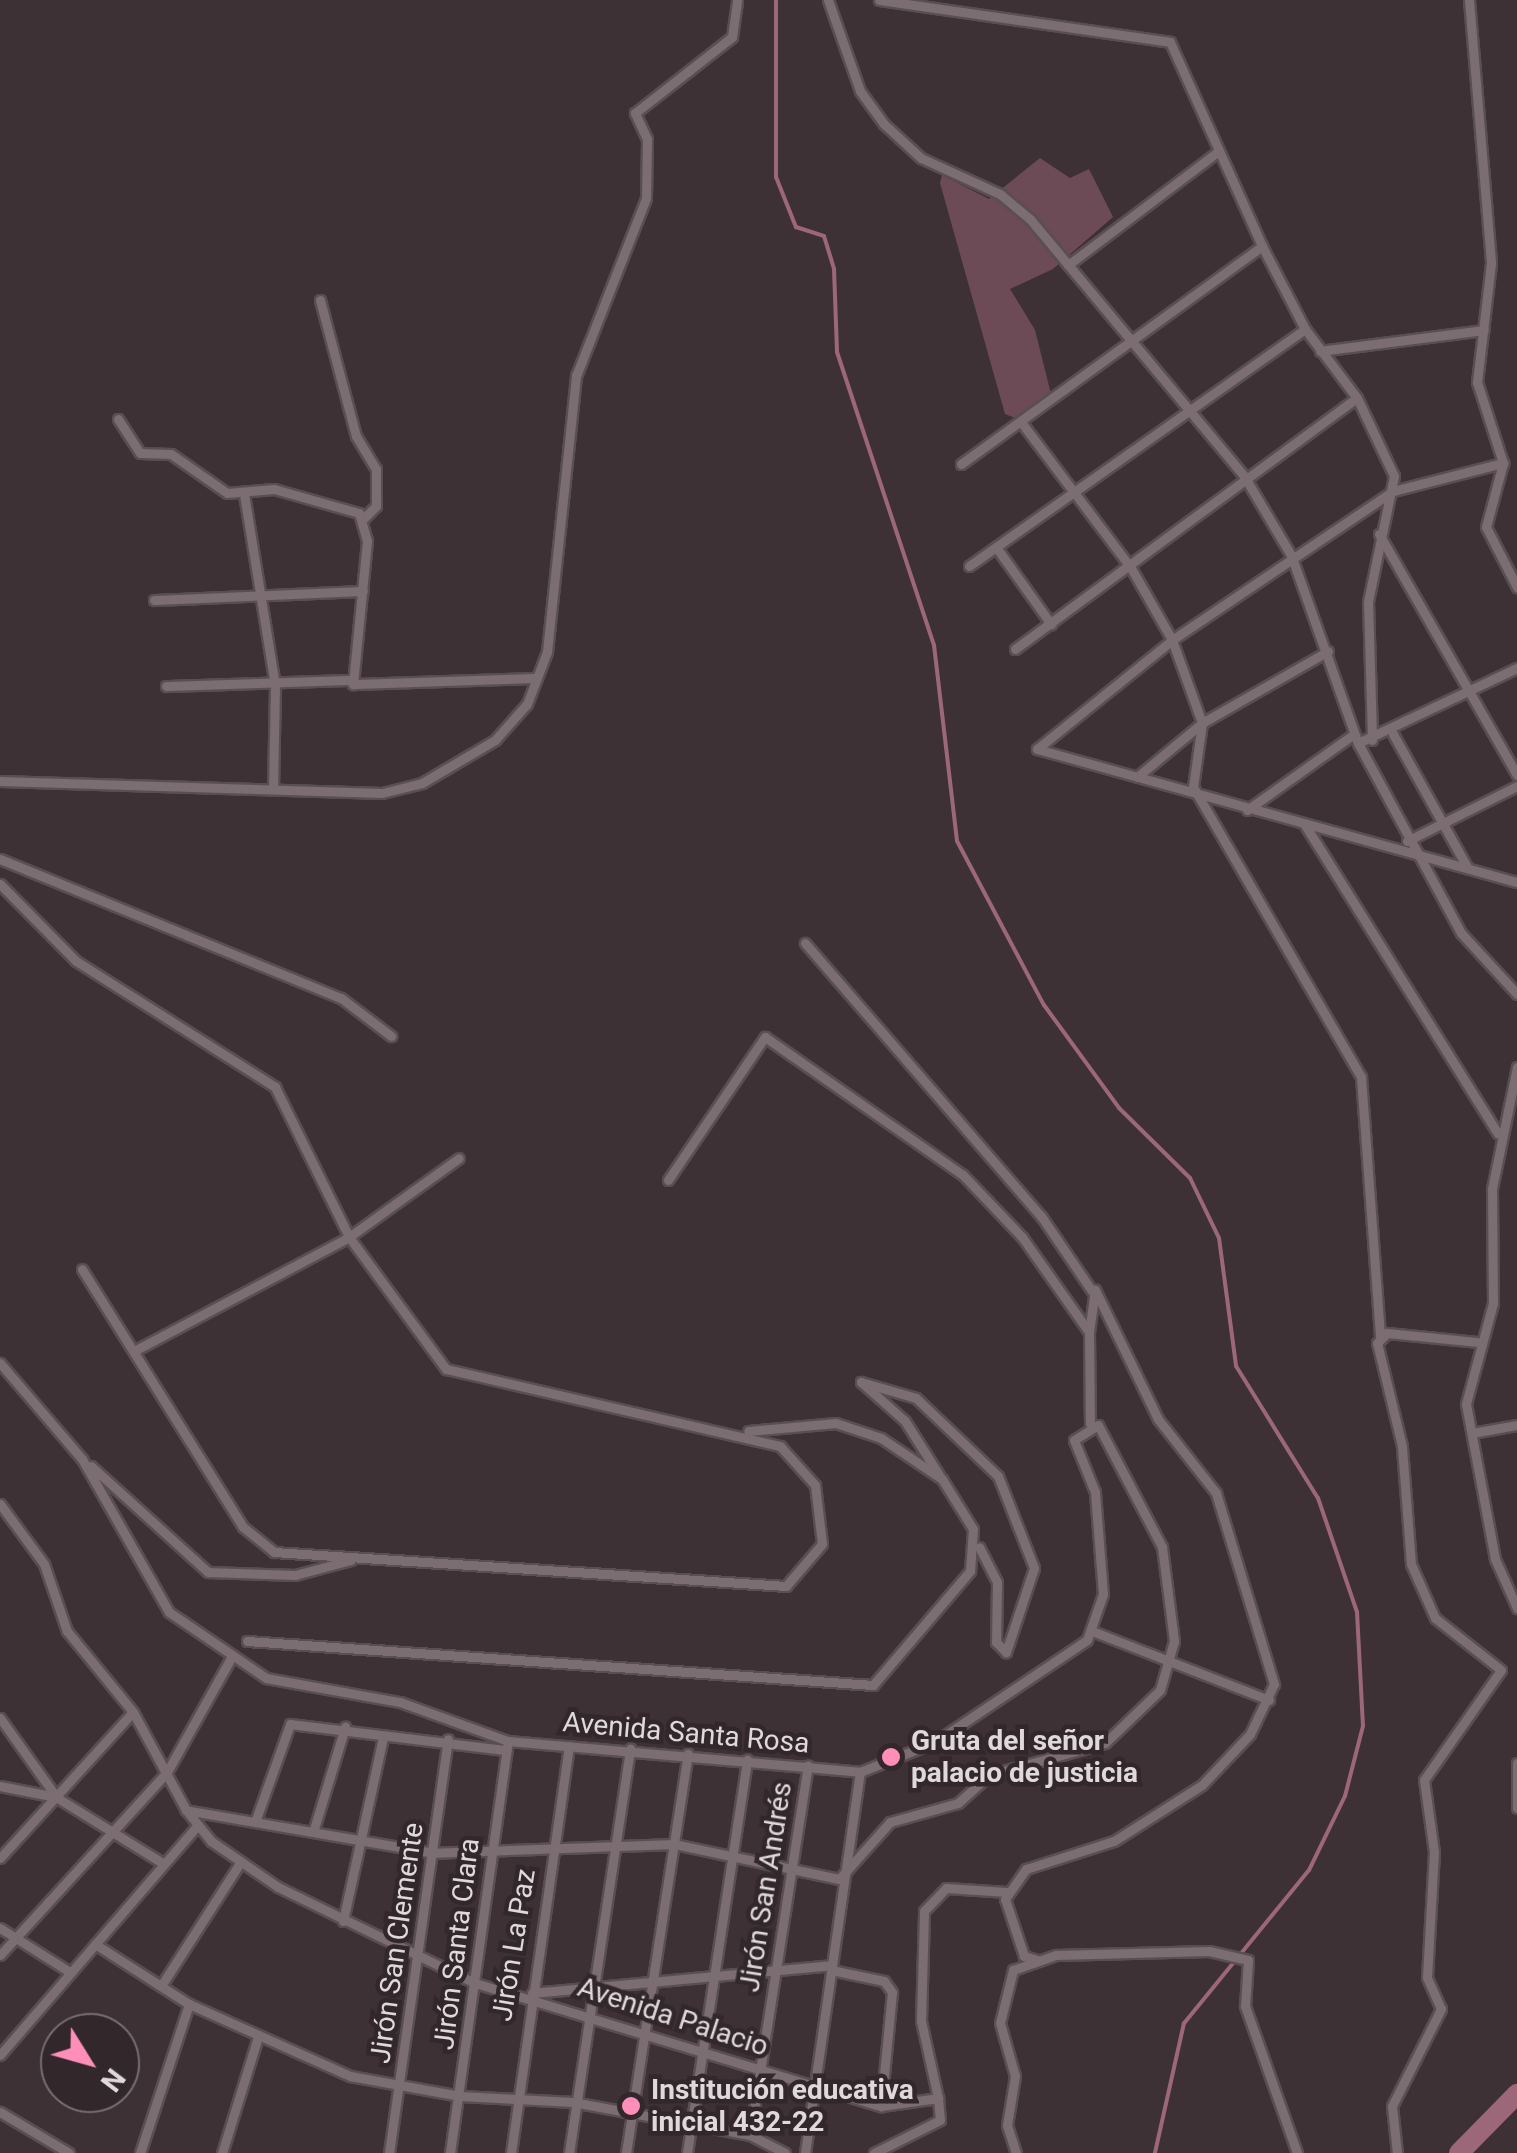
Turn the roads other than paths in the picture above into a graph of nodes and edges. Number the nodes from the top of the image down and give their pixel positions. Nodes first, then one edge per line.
1 (737, 0) edge
2 (828, 0) edge
3 (879, 0) edge
4 (1469, 0) edge
5 (1219, 151) junction
6 (1262, 246) junction
7 (1068, 265) junction
8 (320, 300) dead end
9 (1305, 329) junction
10 (1484, 330) junction
11 (1129, 335) junction
12 (1320, 352) junction
13 (1357, 398) junction
14 (1183, 410) junction
15 (118, 419) dead end
16 (1021, 422) junction
17 (1502, 463) junction
18 (961, 464) dead end
19 (1244, 476) junction
20 (1393, 492) junction
21 (244, 494) junction
22 (1070, 495) junction
23 (363, 519) junction
24 (1379, 534) junction
25 (996, 548) junction
26 (1291, 554) junction
27 (968, 566) dead end
28 (1131, 568) junction
29 (1517, 588) edge
30 (364, 591) junction
31 (264, 594) junction
32 (154, 600) dead end
33 (1052, 624) junction
34 (1172, 640) junction
35 (1014, 650) dead end
36 (1328, 651) junction
37 (1517, 668) edge
38 (538, 678) junction
39 (350, 680) junction
40 (166, 686) dead end
41 (274, 686) junction
42 (1473, 693) junction
43 (1202, 723) junction
44 (1393, 734) junction
45 (1354, 739) junction
46 (1372, 740) junction
47 (1517, 774) edge
48 (1137, 777) junction
49 (0, 781) edge
50 (1517, 786) edge
51 (273, 788) junction
52 (1193, 788) junction
53 (1247, 810) junction
54 (1438, 823) junction
55 (1306, 825) junction
56 (1407, 841) junction
57 (1415, 855) junction
58 (0, 859) edge
59 (1468, 869) junction
60 (1517, 882) edge
61 (0, 884) edge
62 (805, 944) dead end
63 (1517, 994) edge
64 (390, 1036) dead end
65 (1517, 1067) edge
66 (1498, 1134) junction
67 (459, 1158) dead end
68 (668, 1180) dead end
69 (349, 1237) junction
70 (82, 1270) dead end
71 (1092, 1290) junction
72 (1089, 1332) junction
73 (1380, 1336) junction
74 (1476, 1342) junction
75 (134, 1351) junction
76 (0, 1363) edge
77 (1090, 1423) junction
78 (1517, 1425) edge
79 (746, 1432) junction
80 (1472, 1433) junction
81 (82, 1459) junction
82 (942, 1478) junction
83 (0, 1504) edge
84 (979, 1548) junction
85 (353, 1559) junction
86 (1517, 1608) edge
87 (1092, 1631) junction
88 (247, 1642) dead end
89 (232, 1656) junction
90 (1171, 1664) junction
91 (1269, 1700) junction
92 (133, 1712) junction
93 (0, 1718) edge
94 (346, 1727) junction
95 (383, 1737) junction
96 (448, 1739) junction
97 (507, 1746) junction
98 (569, 1746) junction
99 (630, 1749) junction
100 (688, 1754) junction
101 (747, 1760) junction
102 (1517, 1763) edge
103 (808, 1766) junction
104 (167, 1772) junction
105 (860, 1772) junction
106 (0, 1786) edge
107 (56, 1797) junction
108 (1517, 1808) edge
109 (186, 1810) junction
110 (256, 1822) junction
111 (196, 1826) junction
112 (314, 1829) junction
113 (106, 1832) junction
114 (360, 1838) junction
115 (615, 1843) junction
116 (674, 1844) junction
117 (554, 1846) junction
118 (492, 1850) junction
119 (434, 1853) junction
120 (734, 1857) junction
121 (0, 1858) edge
122 (240, 1863) junction
123 (164, 1864) junction
124 (790, 1871) junction
125 (839, 1880) junction
126 (1007, 1892) junction
127 (343, 1920) junction
128 (0, 1928) edge
129 (15, 1938) junction
130 (94, 1944) junction
131 (0, 1955) edge
132 (1037, 1960) junction
133 (418, 1961) junction
134 (834, 1968) junction
135 (774, 1969) junction
136 (70, 1972) junction
137 (715, 1974) junction
138 (589, 1981) junction
139 (475, 1983) junction
140 (654, 1985) junction
141 (162, 1986) junction
142 (528, 1993) junction
143 (189, 2004) junction
144 (584, 2014) junction
145 (643, 2034) junction
146 (258, 2037) junction
147 (703, 2051) junction
148 (0, 2055) edge
149 (760, 2068) junction
150 (400, 2084) junction
151 (818, 2089) junction
152 (460, 2096) junction
153 (514, 2098) junction
154 (938, 2098) junction
155 (573, 2102) junction
156 (882, 2106) junction
157 (0, 2112) edge
158 (632, 2115) junction
159 (691, 2126) junction
160 (750, 2135) junction
161 (69, 2153) edge
162 (140, 2153) edge
163 (222, 2153) edge
164 (389, 2153) edge
165 (450, 2153) edge
166 (511, 2153) edge
167 (569, 2153) edge
168 (626, 2153) edge
169 (687, 2153) edge
170 (785, 2153) edge
171 (805, 2153) edge
172 (874, 2153) edge
173 (1016, 2153) edge
174 (1297, 2153) edge
175 (1396, 2153) edge

1 - 38 street
2 - 7 street
3 - 5 street
4 - 10 street
5 - 6 street
5 - 7 street
6 - 9 street
6 - 11 street
7 - 11 street
8 - 23 street
9 - 12 street
9 - 14 street
10 - 12 street
10 - 17 street
11 - 14 street
11 - 16 street
12 - 13 street
13 - 19 street
13 - 20 street
14 - 19 street
14 - 22 street
15 - 21 street
16 - 18 street
16 - 22 street
17 - 20 street
17 - 29 street
19 - 26 street
19 - 28 street
20 - 24 street
20 - 26 street
21 - 23 street
21 - 31 street
22 - 25 street
22 - 28 street
23 - 30 street
24 - 42 street
24 - 46 street
25 - 27 street
25 - 33 street
26 - 34 street
26 - 36 street
28 - 33 street
28 - 34 street
30 - 31 street
30 - 39 street
31 - 32 street
31 - 41 street
33 - 35 street
34 - 43 street
34 - 48 street
36 - 43 street
36 - 45 street
37 - 42 street
38 - 39 street
38 - 51 street
39 - 41 street
40 - 41 street
41 - 51 street
42 - 44 street
42 - 47 street
43 - 48 street
43 - 52 street
44 - 46 street
44 - 54 street
45 - 46 street
45 - 53 street
45 - 56 street
48 - 52 street
49 - 51 street
50 - 54 street
52 - 53 street
52 - 73 street
53 - 55 street
54 - 56 street
54 - 59 street
55 - 57 street
55 - 66 street
56 - 57 street
57 - 59 street
57 - 63 street
58 - 64 street
59 - 60 street
61 - 69 street
62 - 71 street
65 - 66 street
66 - 74 street
67 - 69 street
68 - 72 street
69 - 75 street
69 - 79 street
70 - 75 street
71 - 72 street
71 - 91 street
72 - 77 street
73 - 74 street
73 - 175 street
74 - 80 street
75 - 85 street
76 - 81 street
77 - 87 street
77 - 90 street
78 - 80 street
79 - 82 street
79 - 85 street
80 - 86 street
81 - 85 street
81 - 89 street
82 - 84 street
82 - 84 street
83 - 92 street, Avenida Palacio
84 - 88 street
87 - 90 street
87 - 105 street
89 - 97 street
89 - 104 street
90 - 91 street
90 - 125 street
91 - 126 street
92 - 104 street, Avenida Palacio
92 - 107 street
93 - 107 street
94 - 95 street
94 - 110 street
94 - 112 street
95 - 96 street
95 - 114 street
96 - 97 street
96 - 119 street, Jirón San Clemente
97 - 98 street, Avenida Santa Rosa
97 - 118 street, Jirón Santa Clara
98 - 99 street, Avenida Santa Rosa
98 - 117 street, Jirón La Paz
99 - 100 street, Avenida Santa Rosa
99 - 115 street
100 - 101 street, Avenida Santa Rosa
100 - 116 street
101 - 103 street, Avenida Santa Rosa
101 - 120 street
102 - 108 street
103 - 105 street, Avenida Santa Rosa
103 - 124 street, Jirón San Andrés
104 - 109 street, Avenida Palacio
104 - 113 street
105 - 125 street
106 - 107 street
107 - 113 street
107 - 121 street
109 - 110 street
109 - 111 street, Avenida Palacio
110 - 112 street
111 - 122 street, Avenida Palacio
111 - 123 street
112 - 114 street
113 - 123 street
113 - 129 street
114 - 119 street
114 - 127 street
115 - 116 street
115 - 117 street
115 - 138 street
116 - 120 street
116 - 140 street
117 - 118 street
117 - 142 street, Jirón La Paz
118 - 119 street
118 - 139 street, Jirón Santa Clara
119 - 133 street, Jirón San Clemente
120 - 124 street
120 - 137 street
122 - 127 street, Avenida Palacio
122 - 141 street
123 - 130 street
124 - 125 street
124 - 135 street, Jirón San Andrés
125 - 134 street
126 - 132 street
126 - 154 street
127 - 133 street, Avenida Palacio
128 - 129 street
129 - 131 street
129 - 136 street
130 - 136 street
130 - 141 street
132 - 173 street
132 - 174 street
133 - 139 street, Avenida Palacio
133 - 150 street, Jirón San Clemente
134 - 135 street
134 - 151 street
134 - 156 street
135 - 137 street
135 - 149 street, Jirón San Andrés
136 - 148 street
137 - 140 street
137 - 147 street
138 - 140 street
138 - 142 street
138 - 144 street
139 - 142 street, Avenida Palacio
139 - 152 street, Jirón Santa Clara
140 - 145 street
141 - 143 street
142 - 144 street, Avenida Palacio
142 - 153 street, Jirón La Paz
143 - 146 street
143 - 162 street
144 - 145 street, Avenida Palacio
144 - 155 street
145 - 147 street, Avenida Palacio
145 - 158 street
146 - 150 street
146 - 163 street
147 - 149 street, Avenida Palacio
147 - 159 street
149 - 151 street, Avenida Palacio
149 - 160 street, Jirón San Andrés
150 - 152 street
150 - 164 street, Jirón San Clemente
151 - 156 street, Avenida Palacio
151 - 171 street
152 - 153 street
152 - 165 street, Jirón Santa Clara
153 - 155 street
153 - 166 street, Jirón La Paz
154 - 156 street, Avenida Palacio
154 - 172 street
155 - 158 street
155 - 167 street
157 - 161 street
158 - 159 street
158 - 168 street
159 - 160 street
159 - 169 street
160 - 170 street

